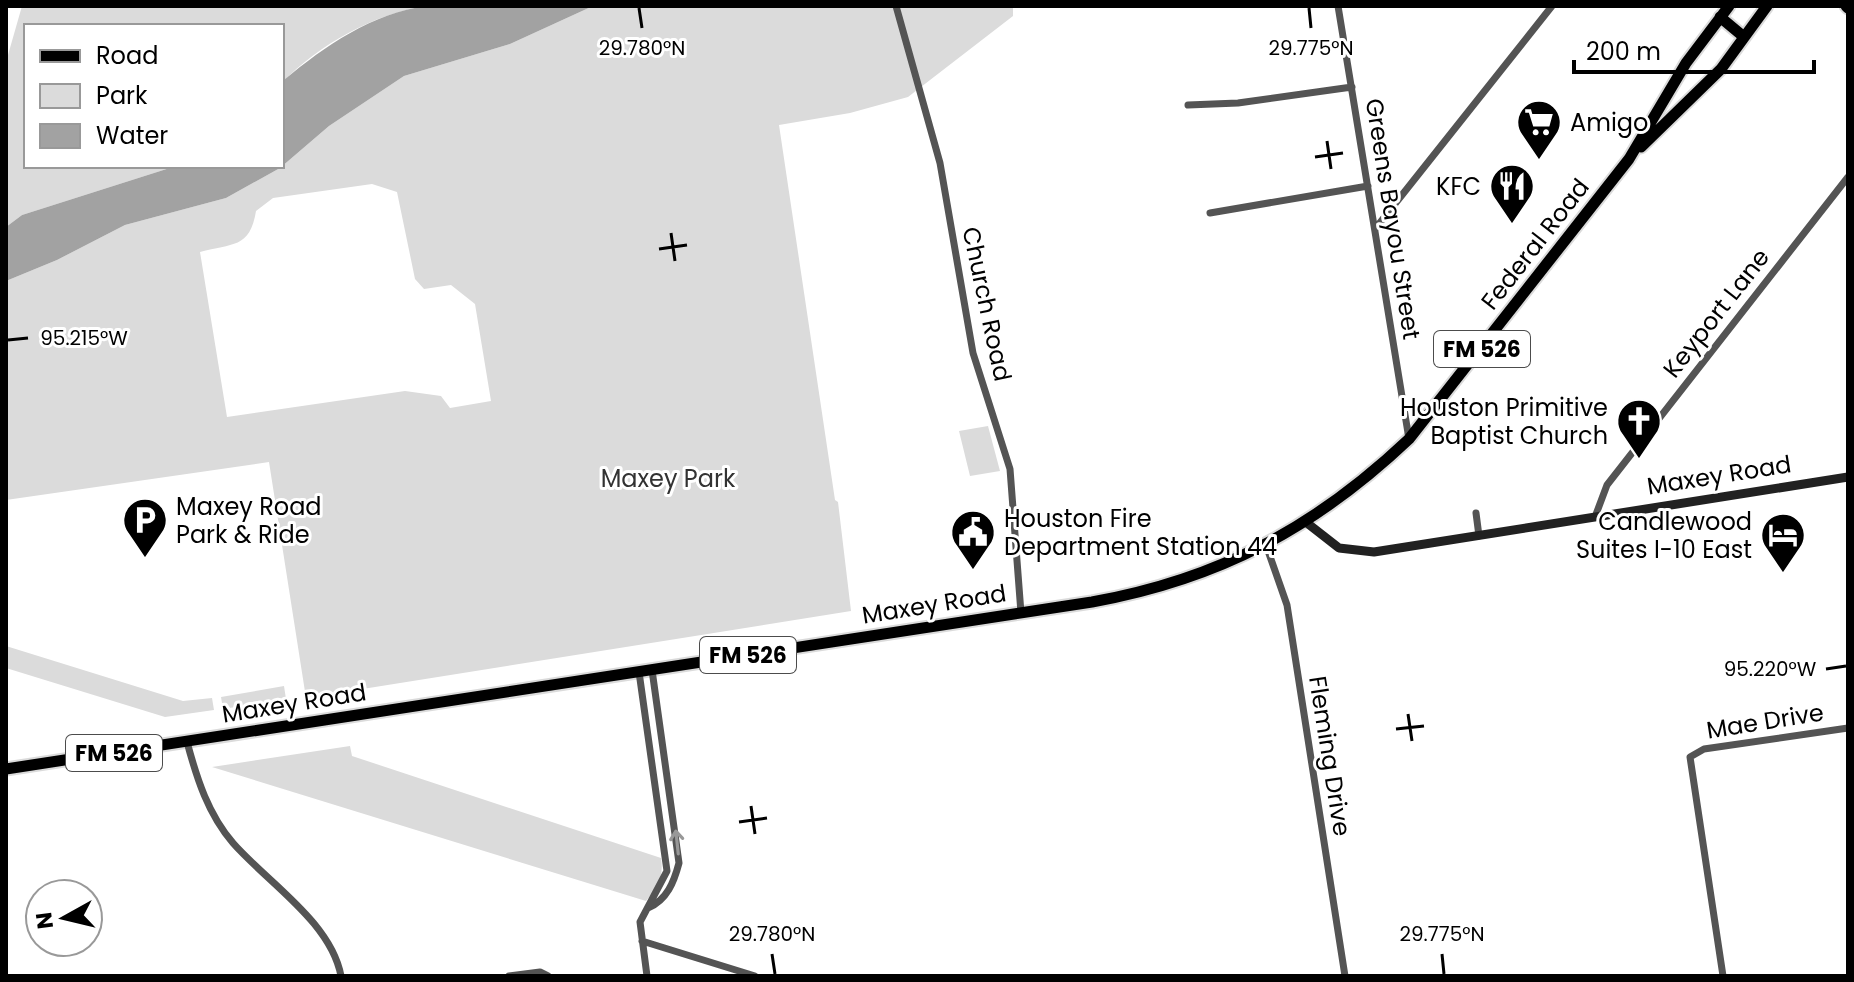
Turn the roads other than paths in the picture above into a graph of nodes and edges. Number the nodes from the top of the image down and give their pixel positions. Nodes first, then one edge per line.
1 (896, 6) edge
2 (1338, 6) edge
3 (1552, 6) edge
4 (1729, 6) edge
5 (1767, 6) edge
6 (1720, 17) junction
7 (1744, 37) junction
8 (1352, 87) junction
9 (1669, 91) junction
10 (1188, 105) dead end
11 (1686, 105) junction
12 (1629, 159) junction
13 (1848, 177) edge
14 (1368, 186) junction
15 (1210, 213) dead end
16 (1375, 229) junction
17 (1409, 439) junction
18 (1848, 477) edge
19 (1476, 513) dead end
20 (1595, 517) junction
21 (1307, 523) junction
22 (1479, 536) junction
23 (1266, 545) junction
24 (1021, 613) junction
25 (652, 670) junction
26 (639, 672) junction
27 (1848, 728) edge
28 (187, 742) junction
29 (666, 764) junction
30 (653, 766) junction
31 (6, 769) edge
32 (648, 908) junction
33 (642, 941) junction
34 (341, 976) edge
35 (509, 976) edge
36 (548, 976) edge
37 (647, 976) edge
38 (755, 976) edge
39 (1345, 976) edge
40 (1723, 976) edge

1 - 24 street, Church Road
2 - 8 street, Greens Bayou Street
3 - 16 street
4 - 6 main road, Federal Road / FM 526
5 - 7 main road, Federal Road / FM 526
6 - 7 main road
6 - 9 main road, Federal Road / FM 526
7 - 11 main road, Federal Road / FM 526
8 - 10 street
8 - 14 street, Greens Bayou Street
9 - 11 main road
9 - 12 main road, Federal Road / FM 526
11 - 12 main road, Federal Road / FM 526
12 - 17 main road, Federal Road / FM 526
13 - 20 street, Keyport Lane
14 - 15 street
14 - 16 street, Greens Bayou Street
16 - 17 street, Greens Bayou Street
17 - 21 main road, Federal Road / FM 526
18 - 20 street, Maxey Road
19 - 22 street
20 - 22 street, Maxey Road
21 - 22 street, Maxey Road
21 - 23 main road, Maxey Road / FM 526
23 - 24 main road, Maxey Road / FM 526
23 - 39 street, Fleming Drive
24 - 25 main road, Maxey Road / FM 526
25 - 26 main road, Maxey Road / FM 526
25 - 29 street
26 - 28 main road, Maxey Road / FM 526
26 - 30 street
27 - 40 street, Mae Drive
28 - 31 main road, Maxey Road / FM 526
28 - 34 street
29 - 30 street
32 -> 29 street
30 - 32 street
32 - 33 street
33 - 37 street
33 - 38 street
35 - 36 street

